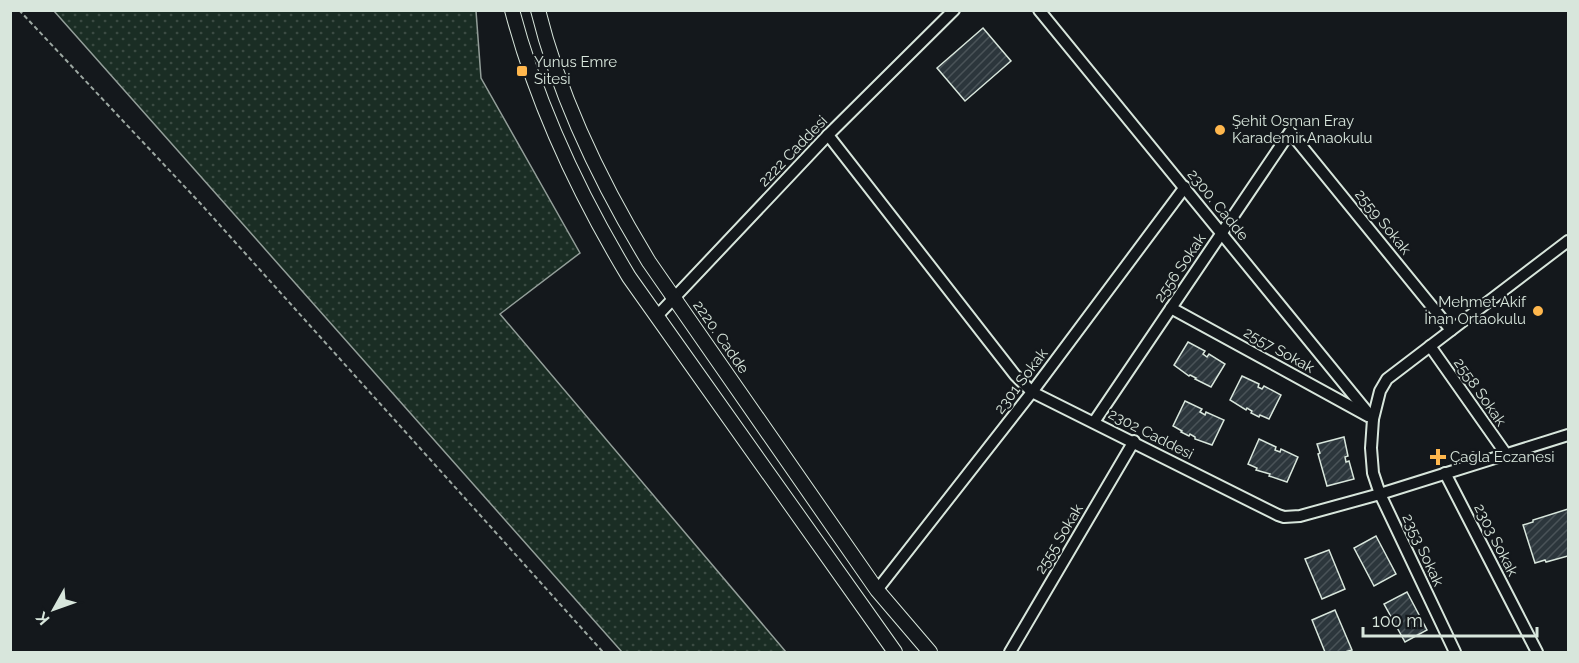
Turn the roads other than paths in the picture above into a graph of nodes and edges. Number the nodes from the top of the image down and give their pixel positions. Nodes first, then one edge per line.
1 (512, 10) edge
2 (538, 10) edge
3 (954, 10) edge
4 (1039, 10) edge
5 (1290, 132) joint
6 (828, 135) junction
7 (1185, 187) junction
8 (1222, 233) junction
9 (1569, 241) edge
10 (674, 297) junction
11 (1171, 308) junction
12 (657, 316) junction
13 (1451, 330) junction
14 (1430, 346) junction
15 (1032, 392) junction
16 (1373, 419) junction
17 (1094, 422) junction
18 (1569, 435) edge
19 (1134, 441) junction
20 (1506, 454) junction
21 (1445, 473) junction
22 (1380, 494) junction
23 (877, 590) junction
24 (895, 652) edge
25 (930, 652) edge
26 (1010, 652) edge
27 (1455, 652) edge
28 (1538, 652) edge

1 - 12 street
2 - 10 street, 2220. Cadde
3 - 6 street, 2222 Caddesi
4 - 7 street, 2300. Cadde
5 - 8 street, 2556 Sokak
5 - 13 street, 2559 Sokak
6 - 10 street, 2222 Caddesi
6 - 15 street, 2302 Caddesi
7 - 8 street, 2300. Cadde
7 - 15 street, 2301 Sokak
8 - 11 street, 2556 Sokak
8 - 16 street, 2300. Cadde
9 - 13 street, 2353 Sokak
10 - 12 street, 2222 Caddesi
10 - 23 street, 2220. Cadde
11 - 16 street, 2557 Sokak
11 - 17 street, 2556 Sokak
12 - 24 street
13 - 14 street, 2353 Sokak
14 - 16 street, 2353 Sokak
14 - 20 street, 2558 Sokak
15 - 17 street, 2302 Caddesi
15 - 23 street, 2301 Sokak
16 - 22 street, 2353 Sokak
17 - 19 street, 2302 Caddesi
18 - 20 street, 2302 Caddesi
19 - 22 street, 2302 Caddesi
19 - 26 street, 2555 Sokak
20 - 21 street, 2302 Caddesi
21 - 22 street, 2302 Caddesi
21 - 28 street, 2303 Sokak
22 - 27 street, 2353 Sokak
23 - 25 street, 2220. Cadde

